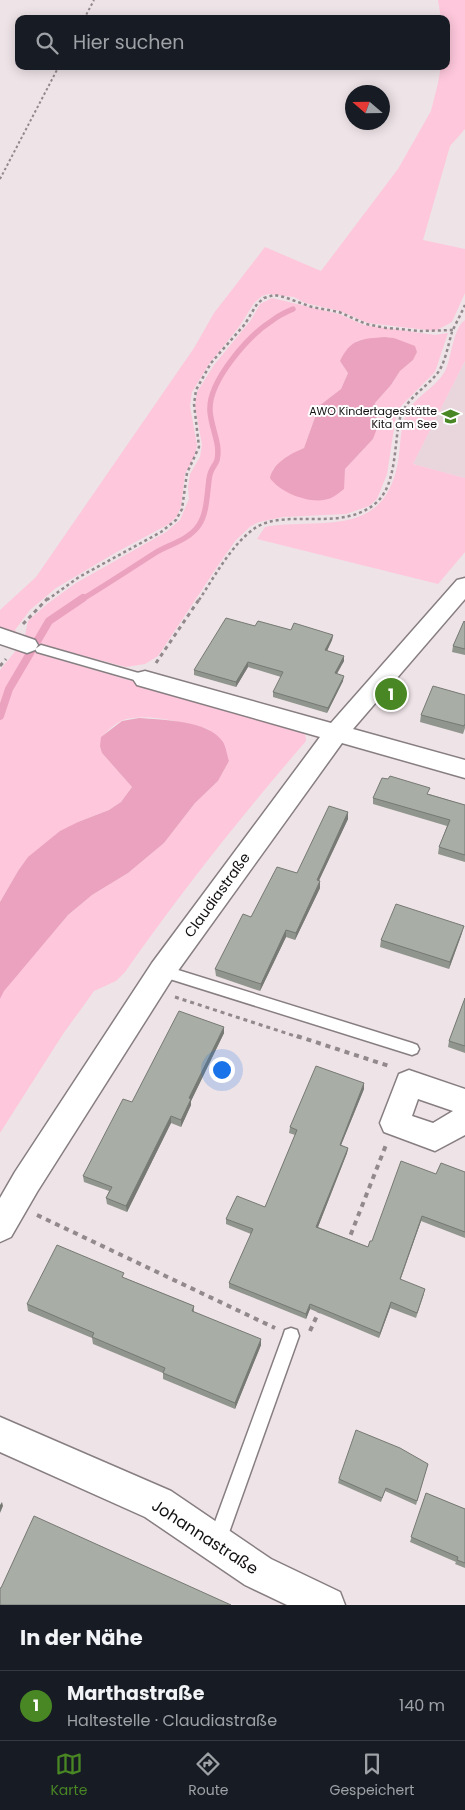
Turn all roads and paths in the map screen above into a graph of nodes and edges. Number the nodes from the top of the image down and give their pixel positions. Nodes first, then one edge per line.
1 (94, 0) edge
2 (86, 15) edge
3 (57, 70) edge
4 (0, 179) edge
5 (465, 305) edge
6 (463, 312) edge
7 (453, 330) junction
8 (465, 585) edge
9 (0, 636) edge
10 (30, 640) junction
11 (145, 679) junction
12 (337, 732) junction
13 (465, 769) edge
14 (156, 980) junction
15 (412, 1049) dead end
16 (409, 1084) junction
17 (465, 1102) edge
18 (465, 1120) edge
19 (395, 1123) junction
20 (14, 1204) junction
21 (0, 1227) edge
22 (346, 1246) edge
23 (322, 1305) edge
24 (291, 1336) junction
25 (0, 1434) edge
26 (216, 1542) junction
27 (327, 1605) edge

1 - 2 path
3 - 4 path
5 - 6 path
6 - 7 path
7 - 10 path
7 - 11 path
8 - 12 street, Claudiastraße
9 - 10 street
10 - 11 lane
11 - 12 street
12 - 13 street
12 - 14 street, Claudiastraße
14 - 15 lane
14 - 16 path
14 - 20 street, Claudiastraße
16 - 17 street
16 - 19 street
18 - 19 street
19 - 22 path
20 - 21 street, Claudiastraße
20 - 24 path
23 - 24 path
24 - 26 lane
25 - 26 street, Johannastraße
26 - 27 street, Johannastraße

